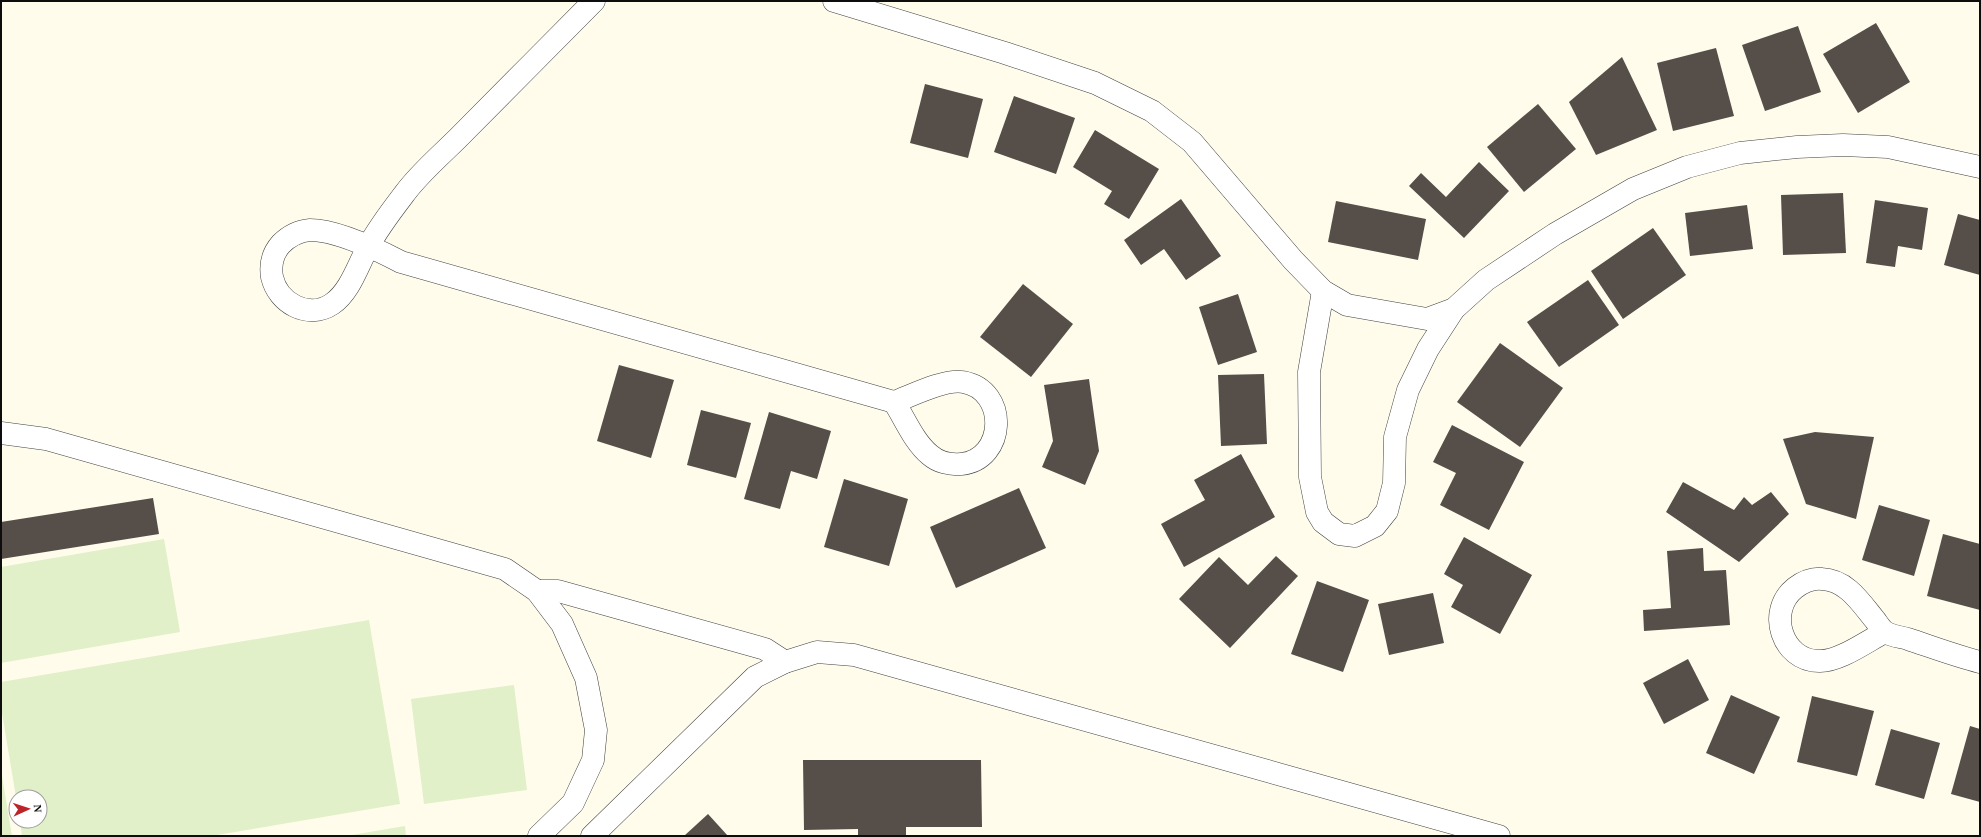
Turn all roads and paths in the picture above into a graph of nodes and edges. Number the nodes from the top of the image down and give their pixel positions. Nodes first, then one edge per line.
1 (594, 1) edge
2 (834, 1) edge
3 (1980, 167) edge
4 (368, 246) junction
5 (1323, 292) junction
6 (1454, 309) junction
7 (894, 402) junction
8 (1, 433) edge
9 (537, 591) junction
10 (1885, 632) junction
11 (785, 662) junction
12 (1980, 662) edge
13 (539, 836) edge
14 (592, 836) edge
15 (1499, 836) edge

1 - 4 street
2 - 5 street
3 - 6 street
4 - 4 street
4 - 7 street
5 - 6 street
5 - 6 street
7 - 7 street
8 - 9 street
9 - 11 street
9 - 13 street
10 - 10 street
10 - 12 street
11 - 14 street
11 - 15 street

